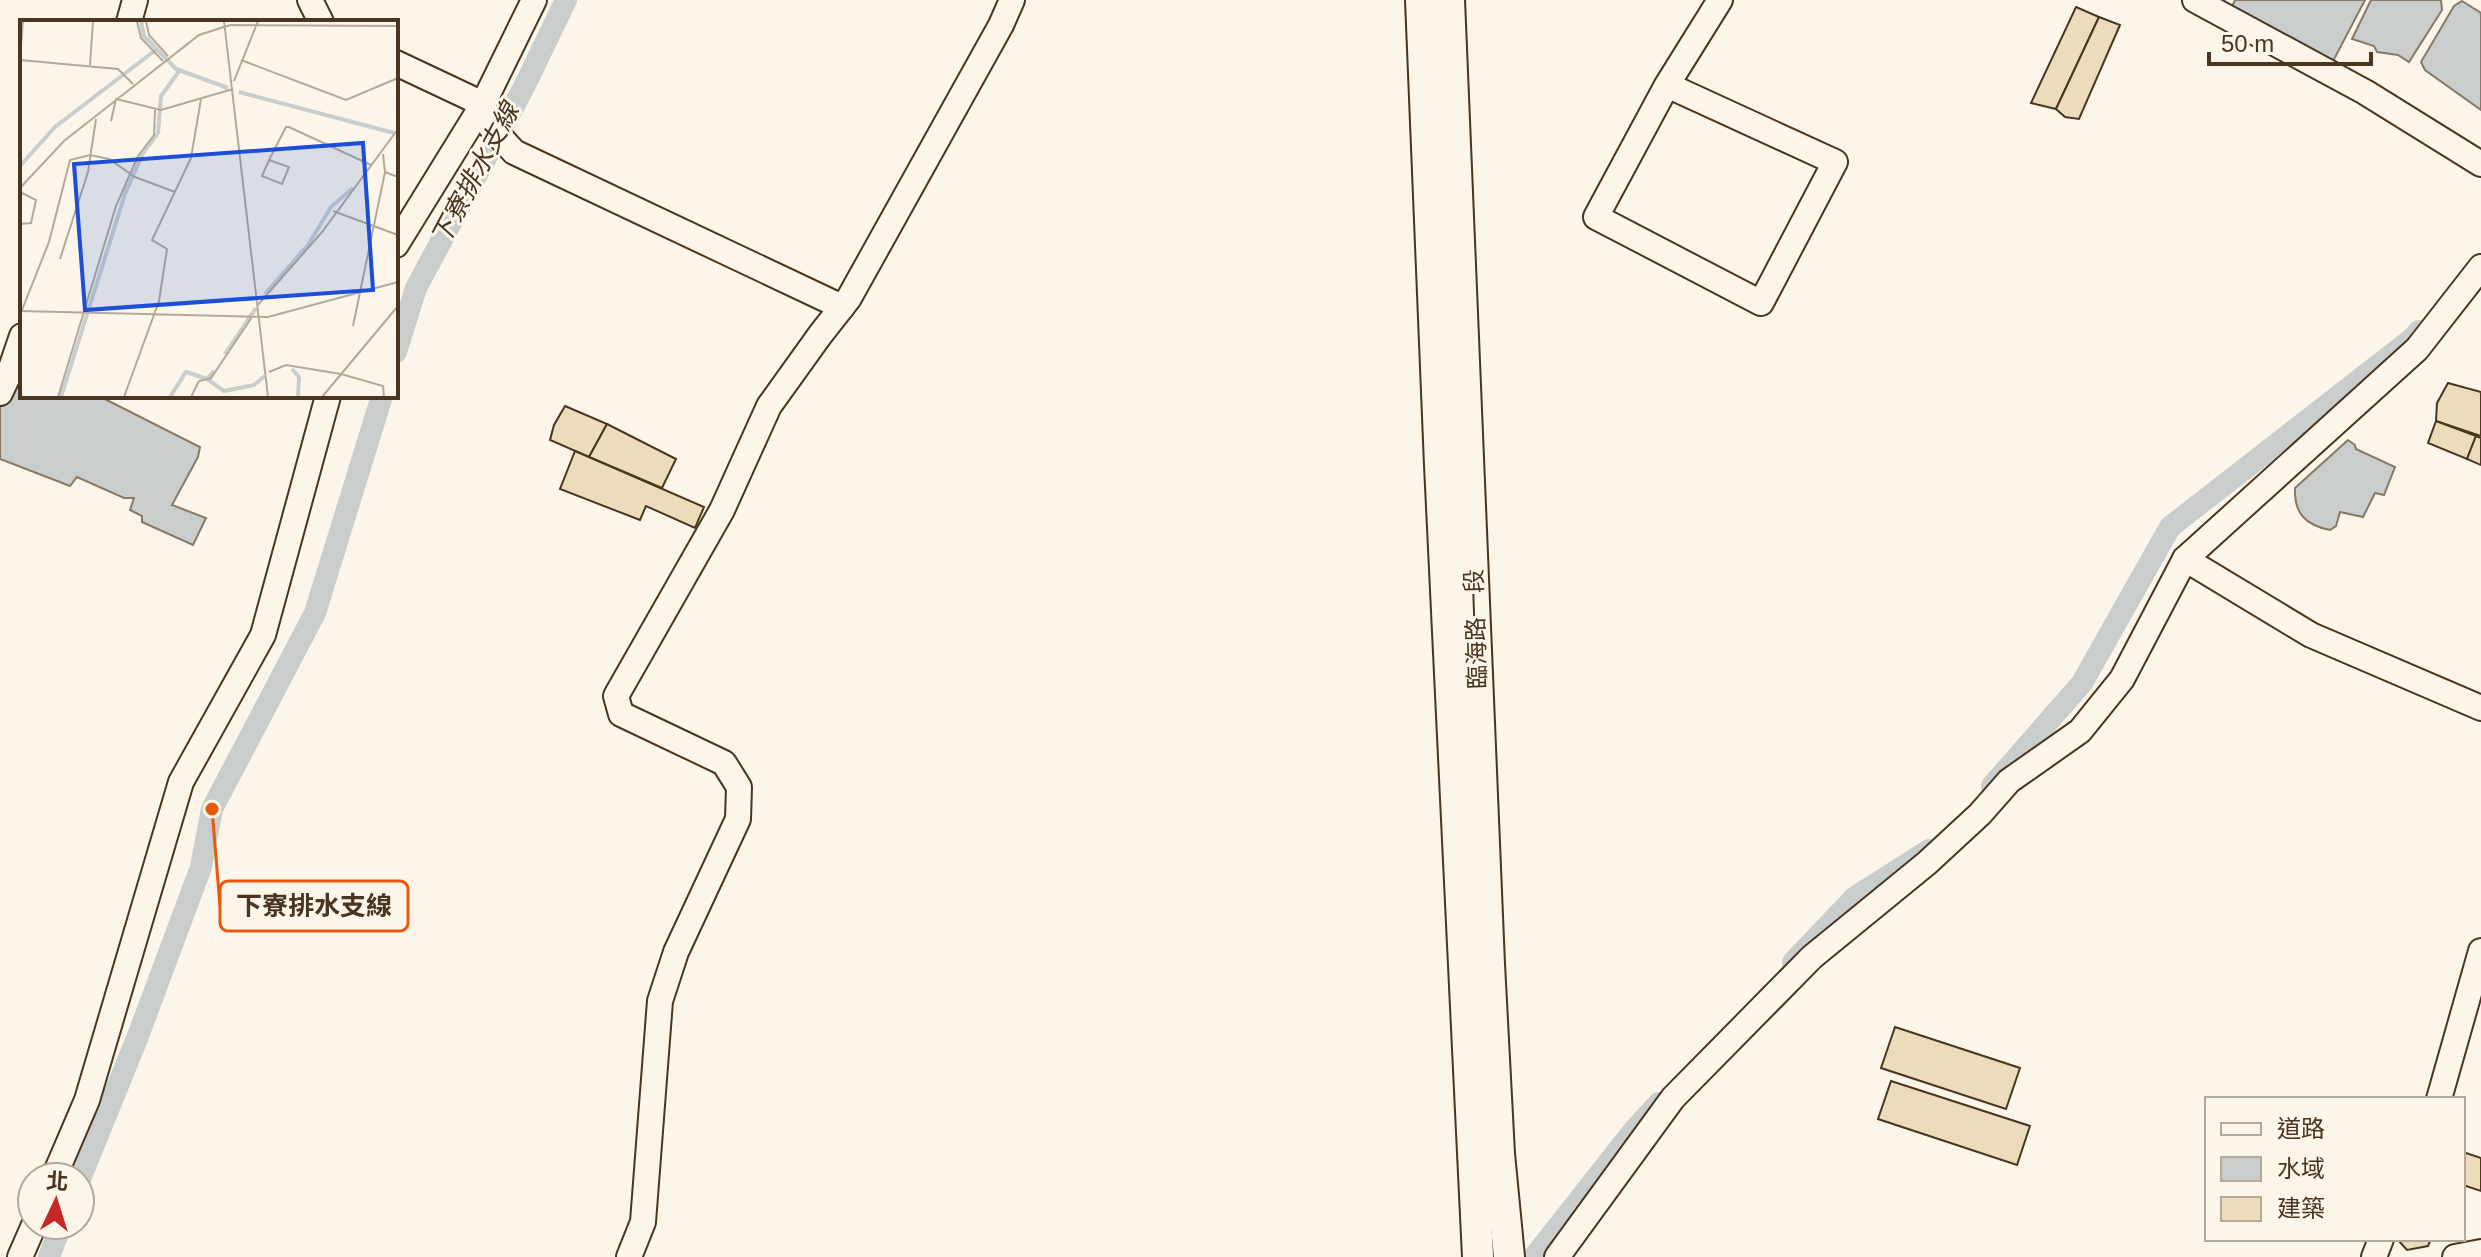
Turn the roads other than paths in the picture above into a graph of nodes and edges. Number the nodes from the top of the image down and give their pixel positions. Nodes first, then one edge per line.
1 (135, 0) edge
2 (310, 0) edge
3 (534, 0) edge
4 (1012, 0) edge
5 (1421, 0) edge
6 (1449, 0) edge
7 (1720, 0) edge
8 (2195, 0) edge
9 (130, 20) edge
10 (320, 20) edge
11 (398, 64) edge
12 (1667, 85) junction
13 (483, 104) junction
14 (2481, 164) edge
15 (398, 242) edge
16 (2481, 267) edge
17 (842, 307) junction
18 (20, 342) edge
19 (0, 393) edge
20 (327, 398) edge
21 (2185, 559) junction
22 (2481, 708) edge
23 (2481, 951) edge
24 (2440, 1097) edge
25 (61, 1161) edge
26 (2481, 1252) edge
27 (629, 1257) edge
28 (1478, 1257) edge
29 (1509, 1257) edge
30 (1557, 1257) edge
31 (2455, 1257) edge

1 - 9 street
2 - 10 street
3 - 13 street
4 - 17 street
5 - 28 main road, 臨海路一段
6 - 29 main road, 臨海路一段
7 - 12 street
8 - 14 street
11 - 13 street
12 - 12 street
13 - 15 street
13 - 17 street
16 - 21 street
17 - 27 street
18 - 19 street
20 - 25 street
21 - 22 street
21 - 30 street
23 - 24 street
26 - 31 street

